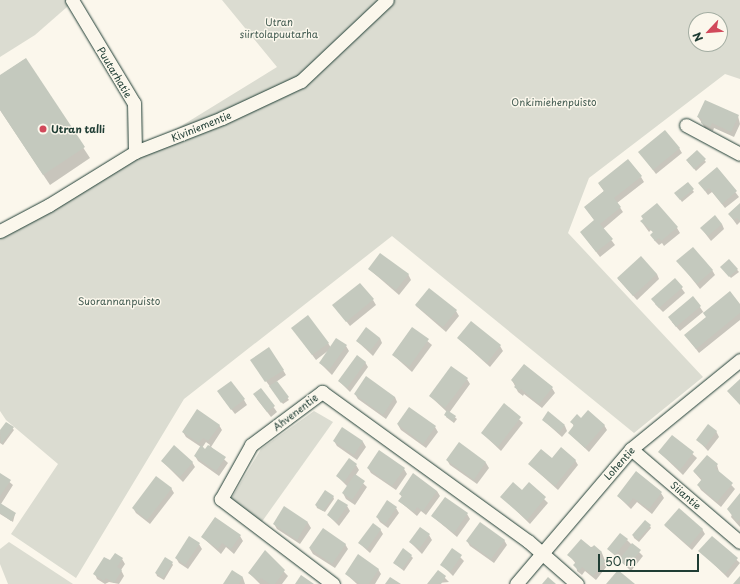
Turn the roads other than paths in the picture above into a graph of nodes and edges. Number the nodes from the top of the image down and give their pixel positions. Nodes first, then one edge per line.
1 (72, 0) edge
2 (387, 0) edge
3 (686, 125) dead end
4 (135, 152) junction
5 (740, 154) edge
6 (0, 231) edge
7 (740, 360) edge
8 (631, 449) junction
9 (740, 542) edge
10 (541, 553) junction
11 (333, 584) edge
12 (516, 584) edge
13 (577, 584) edge

1 - 4 street, Puutarhatie
2 - 4 street, Kiviniementie
3 - 5 street
4 - 6 street, Kiviniementie
7 - 8 street, Lohentie
8 - 9 street, Siiantie
8 - 10 street, Lohentie
10 - 11 street, Ahvenentie
10 - 12 street, Lohentie
10 - 13 street

